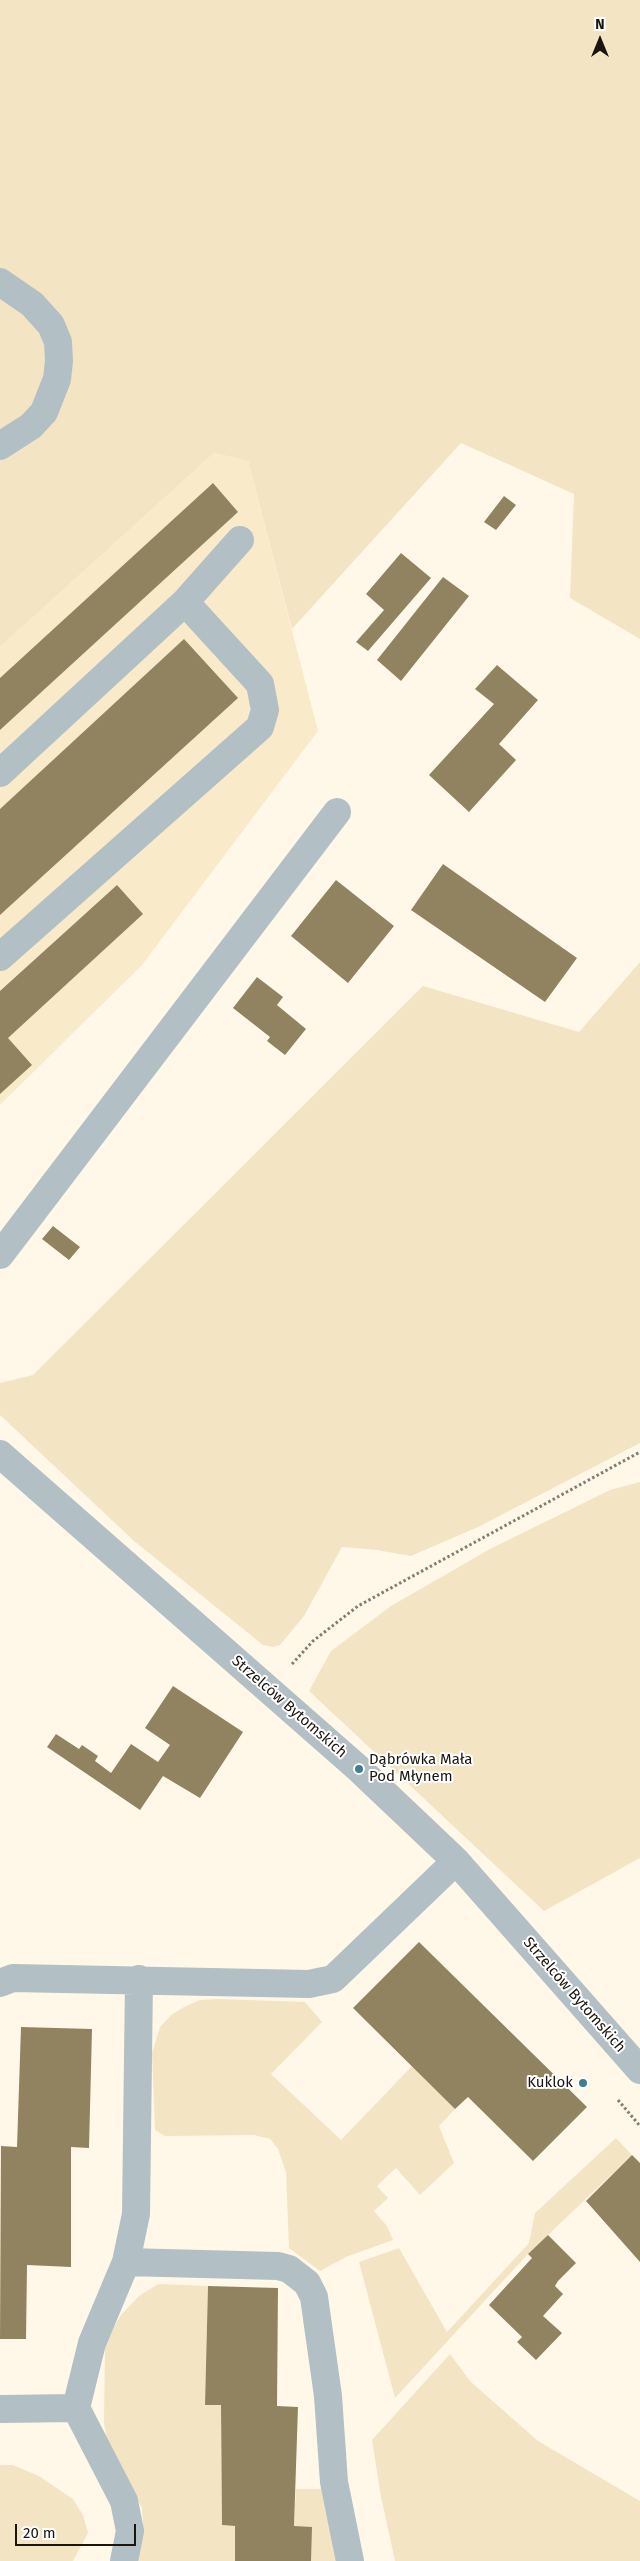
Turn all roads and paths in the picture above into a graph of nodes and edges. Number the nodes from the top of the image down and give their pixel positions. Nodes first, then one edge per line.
1 (0, 282) edge
2 (0, 446) edge
3 (240, 540) dead end
4 (185, 602) junction
5 (0, 773) edge
6 (338, 812) dead end
7 (0, 957) edge
8 (0, 1255) edge
9 (640, 1452) edge
10 (0, 1454) edge
11 (270, 1690) junction
12 (456, 1861) junction
13 (139, 1979) junction
14 (0, 1983) edge
15 (640, 2070) edge
16 (615, 2096) dead end
17 (640, 2126) edge
18 (126, 2262) junction
19 (76, 2408) junction
20 (0, 2409) edge
21 (124, 2561) edge
22 (350, 2561) edge

1 - 2 street
3 - 4 street
4 - 5 street
4 - 7 street
6 - 8 street
9 - 11 path
10 - 11 street, Strzelców Bytomskich
11 - 12 street, Strzelców Bytomskich
12 - 13 street
12 - 15 street, Strzelców Bytomskich
13 - 14 street
13 - 18 street
16 - 17 path
18 - 19 street
18 - 22 street
19 - 20 street
19 - 21 street

